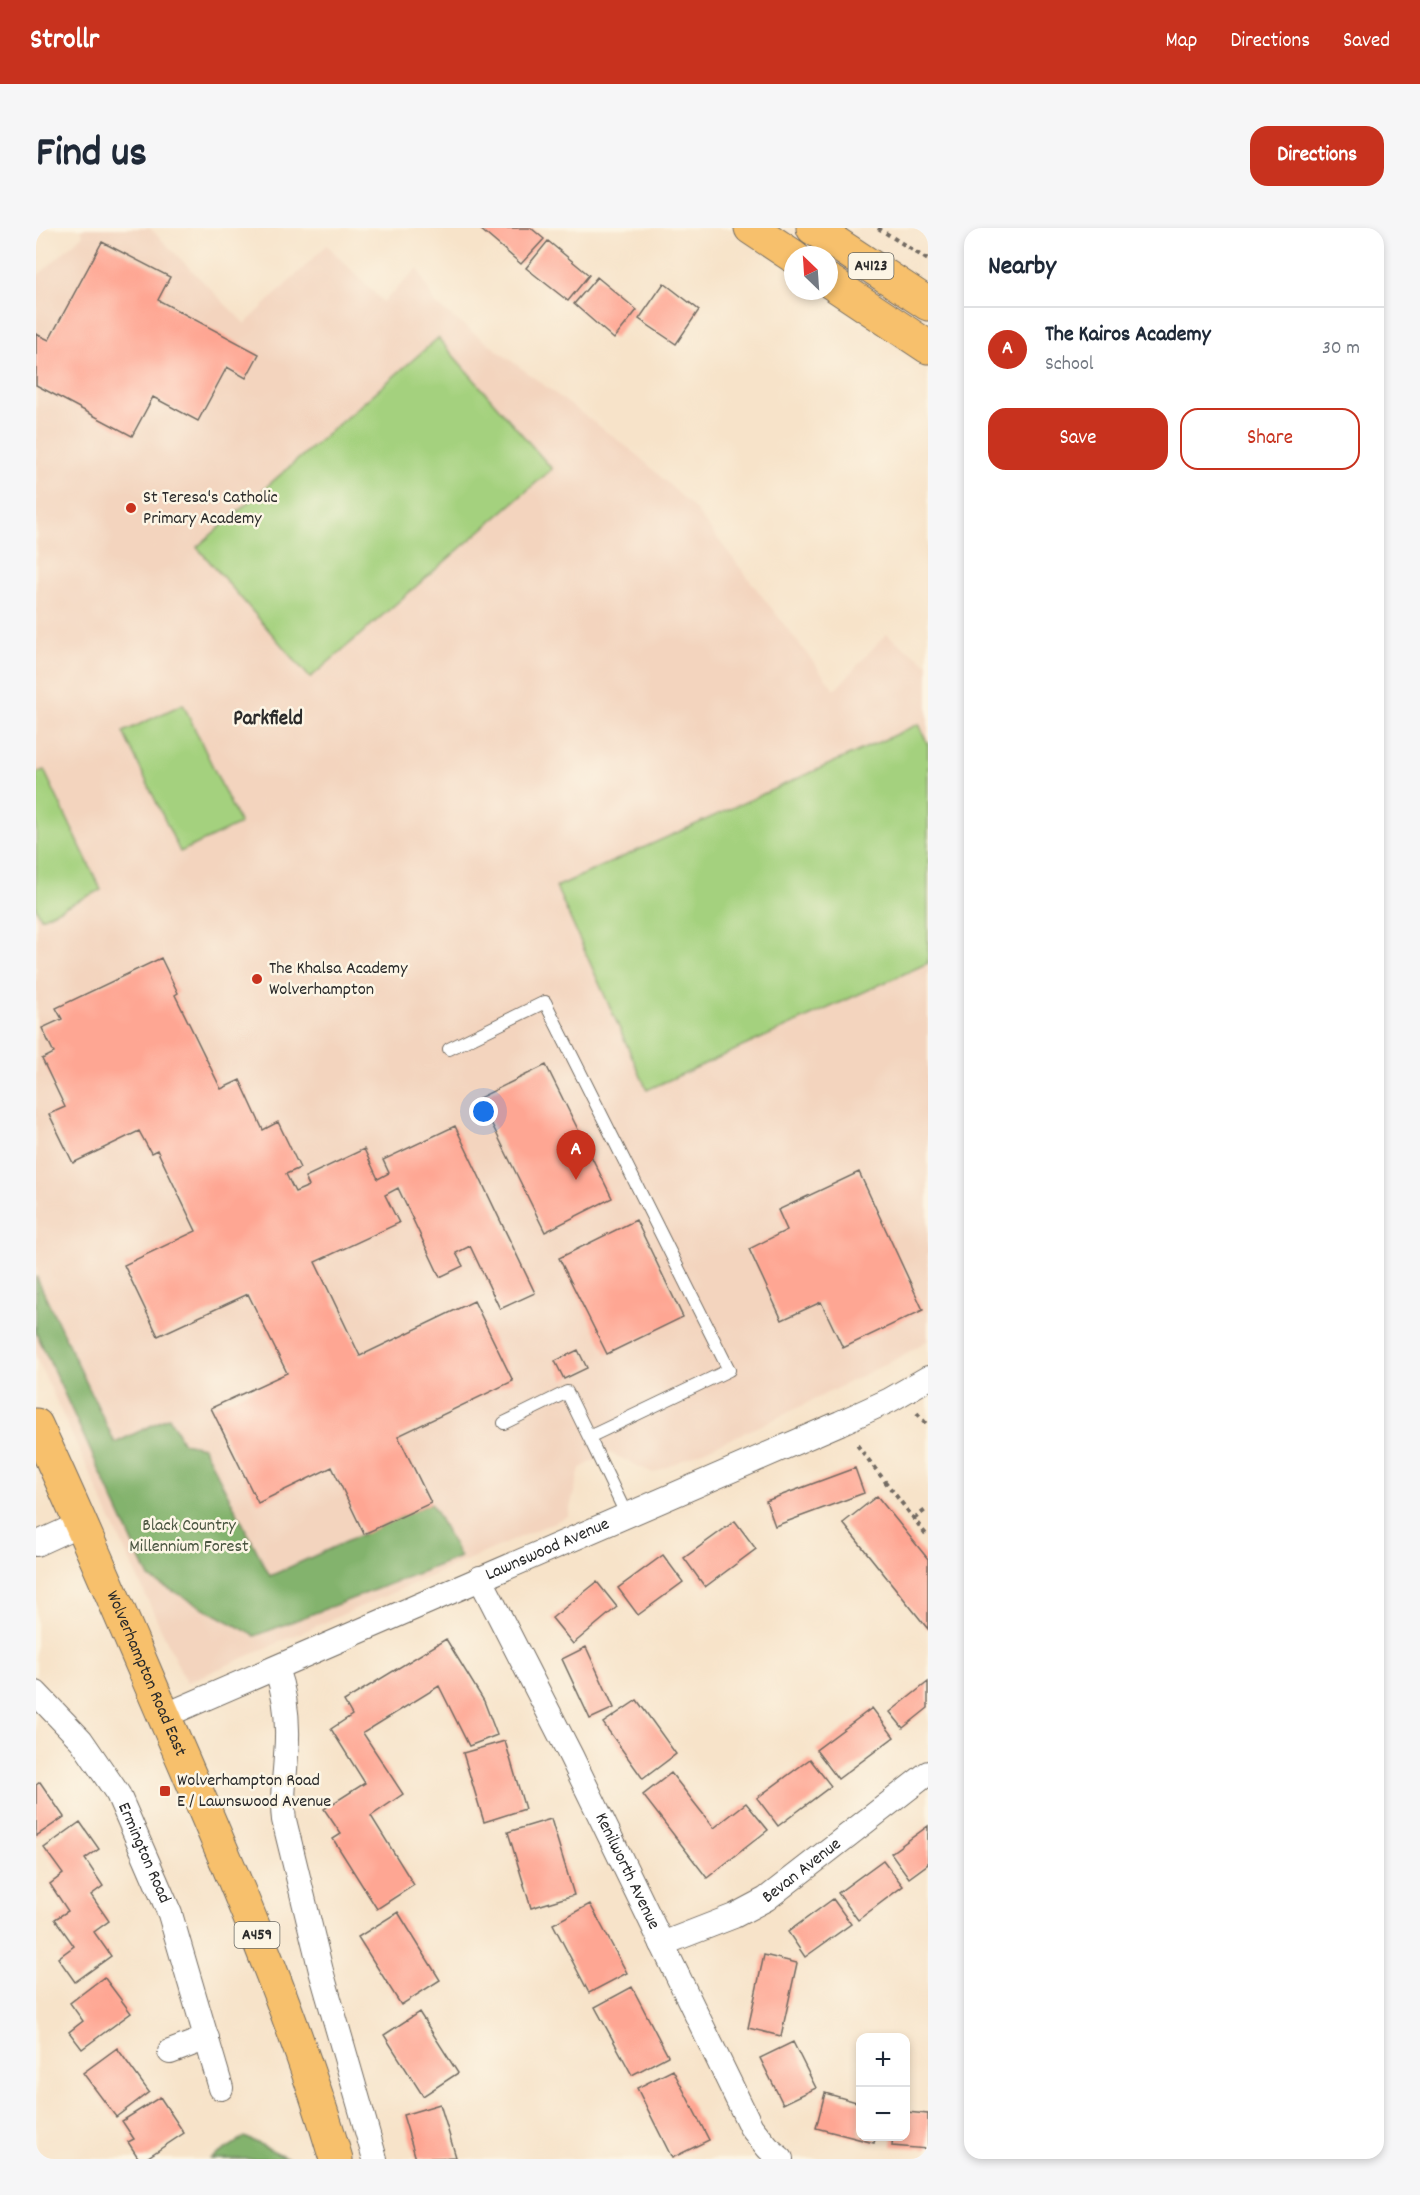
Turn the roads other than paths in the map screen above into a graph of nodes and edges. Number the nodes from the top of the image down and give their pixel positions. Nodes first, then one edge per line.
1 (752, 228) edge
2 (813, 228) edge
3 (784, 250) edge
4 (838, 287) edge
5 (928, 304) edge
6 (928, 347) edge
7 (449, 1049) dead end
8 (928, 1378) edge
9 (504, 1424) dead end
10 (36, 1425) edge
11 (589, 1437) junction
12 (627, 1516) junction
13 (82, 1523) junction
14 (36, 1544) edge
15 (480, 1578) junction
16 (276, 1668) junction
17 (36, 1693) edge
18 (164, 1716) junction
19 (928, 1773) edge
20 (662, 1944) junction
21 (207, 2038) junction
22 (170, 2052) dead end
23 (221, 2088) dead end
24 (336, 2159) edge
25 (375, 2159) edge
26 (782, 2159) edge

1 - 3 main road
2 - 5 main road, A4123
4 - 6 main road, A4123
7 - 11 lane
8 - 12 street, Lawnswood Avenue
9 - 11 lane
10 - 13 main road, Wolverhampton Road East / A459
11 - 12 lane
12 - 15 street, Lawnswood Avenue
13 - 14 street
13 - 18 main road, Wolverhampton Road East / A459
15 - 16 street, Lawnswood Avenue
15 - 20 street, Kenilworth Avenue
16 - 18 street, Lawnswood Avenue
16 - 25 street
17 - 21 street, Ermington Road
18 - 24 main road, Wolverhampton Road East / A459
19 - 20 street, Bevan Avenue
20 - 26 street, Kenilworth Avenue
21 - 22 street
21 - 23 street, Ermington Road

